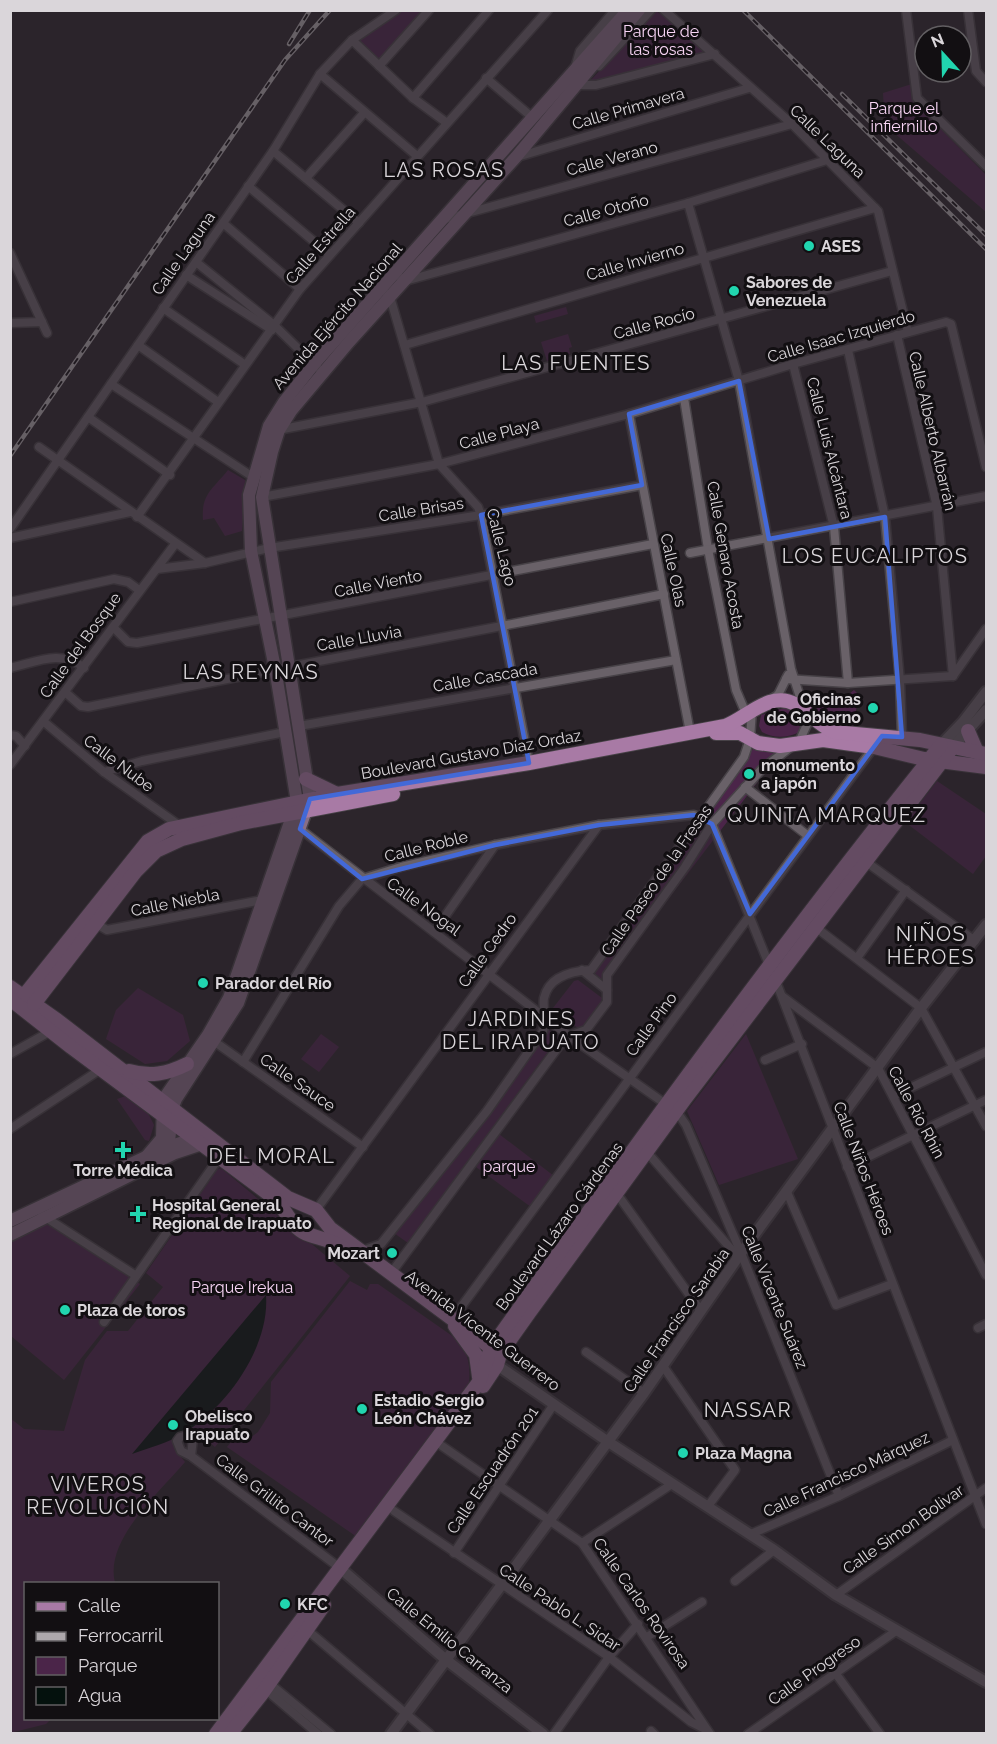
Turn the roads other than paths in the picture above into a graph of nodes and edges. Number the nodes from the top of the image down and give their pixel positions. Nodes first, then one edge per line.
1 (396, 10) edge
2 (429, 10) edge
3 (489, 10) edge
4 (548, 10) edge
5 (615, 10) edge
6 (627, 10) edge
7 (639, 10) edge
8 (651, 10) edge
9 (664, 10) edge
10 (906, 10) edge
11 (968, 10) edge
12 (352, 40) junction
13 (715, 54) junction
14 (379, 66) junction
15 (574, 71) junction
16 (320, 74) junction
17 (486, 78) junction
18 (987, 82) edge
19 (579, 84) junction
20 (749, 88) junction
21 (413, 98) junction
22 (364, 113) junction
23 (532, 118) junction
24 (447, 123) junction
25 (792, 124) junction
26 (273, 150) junction
27 (417, 156) junction
28 (516, 157) junction
29 (827, 160) junction
30 (987, 166) edge
31 (306, 178) junction
32 (248, 186) junction
33 (688, 203) junction
34 (875, 208) junction
35 (465, 214) junction
36 (441, 220) junction
37 (223, 223) junction
38 (359, 223) junction
39 (10, 253) edge
40 (330, 255) junction
41 (703, 257) junction
42 (196, 262) junction
43 (892, 271) junction
44 (395, 273) junction
45 (186, 275) junction
46 (405, 281) junction
47 (300, 289) junction
48 (385, 293) junction
49 (163, 308) junction
50 (723, 320) junction
51 (42, 322) junction
52 (10, 323) edge
53 (271, 326) junction
54 (908, 332) junction
55 (47, 333) dead end
56 (897, 335) junction
57 (138, 345) junction
58 (405, 345) junction
59 (848, 350) junction
60 (244, 364) junction
61 (793, 364) junction
62 (318, 368) junction
63 (739, 381) junction
64 (111, 384) junction
65 (684, 398) junction
66 (218, 402) junction
67 (422, 402) junction
68 (629, 414) junction
69 (88, 417) junction
70 (274, 428) junction
71 (194, 439) junction
72 (39, 447) dead end
73 (58, 461) junction
74 (438, 464) junction
75 (987, 466) edge
76 (170, 475) junction
77 (253, 477) junction
78 (642, 484) junction
79 (987, 496) edge
80 (262, 497) junction
81 (937, 507) junction
82 (134, 514) junction
83 (481, 515) junction
84 (885, 517) junction
85 (834, 527) junction
86 (10, 529) edge
87 (10, 538) edge
88 (769, 539) junction
89 (176, 544) junction
90 (653, 544) junction
91 (269, 548) junction
92 (708, 549) junction
93 (251, 551) junction
94 (690, 553) dead end
95 (205, 563) junction
96 (157, 569) junction
97 (495, 575) junction
98 (139, 590) junction
99 (664, 594) junction
100 (10, 602) edge
101 (281, 617) junction
102 (265, 620) junction
103 (113, 627) junction
104 (504, 627) junction
105 (987, 629) edge
106 (676, 660) junction
107 (290, 666) junction
108 (10, 668) edge
109 (84, 668) junction
110 (275, 668) junction
111 (954, 676) junction
112 (790, 680) junction
113 (900, 681) junction
114 (848, 683) junction
115 (515, 686) junction
116 (66, 692) junction
117 (987, 692) edge
118 (768, 702) junction
119 (987, 710) edge
120 (804, 712) junction
121 (750, 713) junction
122 (43, 721) junction
123 (299, 726) junction
124 (968, 731) junction
125 (285, 732) junction
126 (690, 732) junction
127 (10, 735) edge
128 (902, 737) junction
129 (750, 739) junction
130 (792, 745) junction
131 (25, 746) junction
132 (946, 746) junction
133 (874, 747) junction
134 (982, 753) edge
135 (935, 760) junction
136 (529, 763) junction
137 (10, 765) edge
138 (987, 767) edge
139 (104, 772) junction
140 (306, 779) junction
141 (745, 786) junction
142 (337, 794) junction
143 (302, 806) junction
144 (703, 818) junction
145 (712, 824) junction
146 (599, 825) junction
147 (180, 826) junction
148 (300, 829) junction
149 (807, 836) junction
150 (495, 845) junction
151 (865, 861) junction
152 (363, 879) junction
153 (906, 890) junction
154 (262, 900) junction
155 (750, 914) junction
156 (95, 923) junction
157 (810, 924) junction
158 (987, 926) edge
159 (434, 932) junction
160 (975, 941) junction
161 (858, 958) junction
162 (770, 967) junction
163 (582, 970) junction
164 (489, 972) junction
165 (775, 981) junction
166 (10, 987) edge
167 (608, 990) junction
168 (783, 997) junction
169 (23, 1000) edge
170 (921, 1008) junction
171 (547, 1018) junction
172 (51, 1031) junction
173 (569, 1036) junction
174 (215, 1042) junction
175 (802, 1044) junction
176 (987, 1052) edge
177 (10, 1054) edge
178 (765, 1060) dead end
179 (243, 1062) junction
180 (187, 1064) junction
181 (118, 1067) junction
182 (956, 1067) junction
183 (100, 1068) junction
184 (878, 1068) junction
185 (629, 1080) junction
186 (893, 1096) junction
187 (987, 1100) edge
188 (976, 1105) junction
189 (672, 1108) junction
190 (167, 1110) junction
191 (987, 1126) edge
192 (833, 1128) junction
193 (10, 1129) edge
194 (912, 1135) junction
195 (202, 1139) junction
196 (363, 1147) junction
197 (165, 1148) junction
198 (647, 1152) junction
199 (219, 1158) junction
200 (148, 1162) junction
201 (847, 1167) junction
202 (612, 1189) junction
203 (787, 1192) junction
204 (302, 1203) junction
205 (35, 1210) junction
206 (316, 1210) junction
207 (289, 1217) junction
208 (46, 1218) junction
209 (10, 1221) edge
210 (324, 1221) junction
211 (10, 1234) edge
212 (312, 1234) junction
213 (362, 1251) junction
214 (740, 1255) junction
215 (392, 1272) junction
216 (135, 1275) junction
217 (987, 1275) edge
218 (892, 1284) junction
219 (701, 1311) junction
220 (104, 1322) dead end
221 (454, 1322) junction
222 (585, 1352) dead end
223 (494, 1356) junction
224 (663, 1366) junction
225 (479, 1382) junction
226 (644, 1393) junction
227 (554, 1404) junction
228 (953, 1440) junction
229 (607, 1441) junction
230 (442, 1446) junction
231 (192, 1456) dead end
232 (672, 1484) junction
233 (499, 1486) junction
234 (987, 1488) edge
235 (839, 1496) junction
236 (975, 1496) junction
237 (708, 1506) junction
238 (394, 1511) junction
239 (548, 1520) junction
240 (987, 1524) edge
241 (751, 1534) junction
242 (582, 1543) junction
243 (774, 1550) junction
244 (454, 1553) junction
245 (343, 1571) junction
246 (735, 1581) dead end
247 (500, 1584) junction
248 (836, 1595) junction
249 (702, 1602) dead end
250 (638, 1624) junction
251 (306, 1629) junction
252 (896, 1631) junction
253 (647, 1637) junction
254 (609, 1658) junction
255 (445, 1659) junction
256 (836, 1674) junction
257 (987, 1682) edge
258 (267, 1686) junction
259 (405, 1712) junction
260 (709, 1732) edge
261 (216, 1734) edge
262 (230, 1734) edge
263 (318, 1734) edge
264 (331, 1734) edge
265 (391, 1734) edge
266 (430, 1734) edge
267 (543, 1734) edge
268 (554, 1734) edge
269 (748, 1734) edge
270 (880, 1734) edge

1 - 12 street, Calle Laguna
2 - 14 street
3 - 21 street
4 - 17 street, Calle Estrella
5 - 15 street
6 - 15 main road, Avenida Ejército Nacional
7 - 19 main road, Avenida Ejército Nacional
8 - 19 street
9 - 13 street, Calle Laguna
10 - 30 street
11 - 18 street
12 - 14 street
12 - 16 street, Calle Laguna
13 - 19 street
13 - 20 street, Calle Laguna
14 - 21 street
15 - 23 main road, Avenida Ejército Nacional
16 - 22 street
16 - 26 street, Calle Laguna
17 - 23 street
17 - 24 street, Calle Estrella
19 - 28 main road, Avenida Ejército Nacional
20 - 25 street, Calle Laguna
20 - 28 street, Calle Primavera
21 - 24 street
22 - 27 street
22 - 31 street
23 - 36 main road, Avenida Ejército Nacional
24 - 27 street, Calle Estrella
25 - 29 street, Calle Laguna
25 - 35 street, Calle Verano
26 - 31 street
26 - 32 street, Calle Laguna
27 - 38 street, Calle Estrella
28 - 35 main road, Avenida Ejército Nacional
29 - 33 street, Calle Otoño
29 - 34 street, Calle Laguna
31 - 38 street
32 - 37 street, Calle Laguna
32 - 40 street
33 - 41 street
33 - 46 street, Calle Otoño
34 - 41 street, Calle Invierno
34 - 43 street, Calle Laguna
35 - 36 street, Calle Verano
35 - 46 main road, Avenida Ejército Nacional
36 - 44 main road, Avenida Ejército Nacional
37 - 42 street, Calle Laguna
37 - 47 street
38 - 40 street, Calle Estrella
39 - 51 street
40 - 47 street, Calle Estrella
41 - 50 street
41 - 58 street, Calle Invierno
42 - 45 street, Calle Laguna
42 - 53 street
43 - 50 street, Calle Rocío
43 - 54 street, Calle Laguna
44 - 46 street
44 - 48 main road, Avenida Ejército Nacional
45 - 49 street, Calle Laguna
45 - 53 street
46 - 48 main road, Avenida Ejército Nacional
47 - 53 street, Calle Estrella
48 - 58 street, Calle Lago
48 - 62 main road, Avenida Ejército Nacional
49 - 57 street, Calle Laguna
49 - 60 street
50 - 63 street
50 - 67 street, Calle Rocío
51 - 52 street
51 - 55 street
53 - 60 street, Calle Estrella
53 - 62 street
54 - 56 street, Calle Isaac Izquierdo
54 - 75 street, Calle Isaac Izquierdo
56 - 59 street, Calle Isaac Izquierdo
56 - 81 street, Calle Alberto Albarrán
57 - 64 street, Calle Laguna
57 - 66 street
58 - 67 street, Calle Lago
59 - 61 street, Calle Isaac Izquierdo
59 - 84 street
60 - 66 street, Calle Estrella
61 - 63 street, Calle Isaac Izquierdo
61 - 85 street, Calle Luis Alcántara
62 - 70 main road, Avenida Ejército Nacional
63 - 65 street, Calle Playa
63 - 88 street
64 - 69 street, Calle Laguna
64 - 71 street
65 - 68 street, Calle Playa
65 - 92 street, Calle Genaro Acosta
66 - 71 street, Calle Estrella
67 - 70 street, Calle Rocío
67 - 74 street, Calle Lago
68 - 74 street, Calle Playa
68 - 78 street, Calle Olas
69 - 73 street, Calle Laguna
69 - 76 street
70 - 77 main road, Avenida Ejército Nacional
70 - 80 main road, Avenida Ejército Nacional
71 - 76 street, Calle Estrella
71 - 77 street
72 - 73 street
73 - 82 street
73 - 86 street, Calle Laguna
74 - 80 street, Calle Playa
74 - 83 street, Calle Lago
76 - 82 street, Calle Estrella
77 - 93 main road, Avenida Ejército Nacional
78 - 83 street, Calle Brisas
78 - 90 street, Calle Olas
79 - 81 street
80 - 91 main road, Avenida Ejército Nacional
81 - 84 street
81 - 111 street, Calle Alberto Albarrán
82 - 87 street
82 - 89 street
83 - 91 street, Calle Brisas
83 - 97 street, Calle Lago
84 - 85 street
84 - 113 street
85 - 88 street
85 - 114 street, Calle Luis Alcántara
88 - 92 street
88 - 112 street
89 - 95 street
89 - 96 street, Calle del Bosque
90 - 97 street, Calle Viento
90 - 99 street, Calle Olas
91 - 93 street, Calle Brisas
91 - 101 main road, Avenida Ejército Nacional
92 - 94 street
92 - 121 street, Calle Genaro Acosta
93 - 95 street, Calle Brisas
93 - 102 main road, Avenida Ejército Nacional
95 - 96 street, Calle Brisas
96 - 98 street, Calle del Bosque
97 - 101 street, Calle Viento
97 - 104 street, Calle Lago
98 - 100 street
98 - 103 street, Calle del Bosque
99 - 104 street, Calle Lluvia
99 - 106 street, Calle Olas
101 - 102 street, Calle Viento
101 - 107 main road, Avenida Ejército Nacional
102 - 103 street, Calle Viento
102 - 110 main road, Avenida Ejército Nacional
103 - 109 street, Calle del Bosque
104 - 107 street, Calle Lluvia
104 - 115 street, Calle Lago
105 - 111 street
106 - 115 street, Calle Cascada
106 - 126 street, Calle Olas
107 - 110 street, Calle Lluvia
107 - 123 main road, Avenida Ejército Nacional
108 - 109 street
109 - 116 street, Calle del Bosque
110 - 116 street, Calle Lluvia
110 - 125 main road, Avenida Ejército Nacional
111 - 113 street
112 - 114 street
112 - 118 street
112 - 120 street
113 - 114 street
113 - 128 street
115 - 123 street, Calle Cascada
115 - 136 street, Calle Lago
116 - 122 street, Calle del Bosque
117 - 132 street
118 - 120 main road
118 - 121 main road, Boulevard Gustavo Díaz Ordaz
119 - 124 street
120 - 128 main road
120 - 130 street, Calle Paseo de la Fresas
121 - 126 main road, Boulevard Gustavo Díaz Ordaz
121 - 129 street, Calle Paseo de la Fresas
122 - 131 street, Calle del Bosque
122 - 139 street, Calle Nube
123 - 140 main road, Avenida Ejército Nacional
124 - 132 street
124 - 134 main road
125 - 139 street
125 - 143 main road, Avenida Ejército Nacional
126 - 136 main road, Boulevard Gustavo Díaz Ordaz
127 - 131 street
128 - 132 main road
129 - 130 main road, Boulevard Gustavo Díaz Ordaz
129 - 143 main road, Boulevard Gustavo Díaz Ordaz
129 - 144 street, Calle Paseo de la Fresas
130 - 133 main road, Boulevard Gustavo Díaz Ordaz
130 - 141 street, Calle Paseo de la Fresas
131 - 137 street, Calle del Bosque
132 - 134 main road
132 - 135 main road, Boulevard Lázaro Cárdenas
133 - 135 main road, Boulevard Gustavo Díaz Ordaz
133 - 149 street, Calle Pino
135 - 138 main road, Boulevard Gustavo Díaz Ordaz
135 - 151 main road, Boulevard Lázaro Cárdenas
135 - 157 main road, Boulevard Lázaro Cárdenas
136 - 142 main road, Boulevard Gustavo Díaz Ordaz
139 - 147 street, Calle Nube
140 - 142 main road
140 - 143 main road, Avenida Ejército Nacional
141 - 145 street, Calle Paseo de la Fresas
141 - 149 street
142 - 143 main road, Boulevard Gustavo Díaz Ordaz
143 - 147 main road, Boulevard Gustavo Díaz Ordaz
143 - 148 main road
143 - 154 main road, Avenida Ejército Nacional
143 - 156 main road, Boulevard Gustavo Díaz Ordaz
144 - 145 street
144 - 146 street, Calle Roble
144 - 163 street, Calle Paseo de la Fresas
145 - 155 street, Calle Niños Héroes
145 - 167 street, Calle Paseo de la Fresas
146 - 150 street, Calle Roble
146 - 164 street, Calle Cedro
147 - 169 main road, Boulevard Gustavo Díaz Ordaz
148 - 152 street, Calle Nogal
148 - 174 main road
149 - 155 street, Calle Pino
150 - 152 street, Calle Roble
150 - 159 street
151 - 153 street
151 - 157 main road, Boulevard Lázaro Cárdenas
152 - 159 street, Calle Nogal
152 - 179 street
153 - 160 street
153 - 161 street
154 - 156 street, Calle Niebla
154 - 180 main road, Avenida Ejército Nacional
155 - 162 street, Calle Niños Héroes
155 - 185 street, Calle Pino
156 - 169 main road, Boulevard Gustavo Díaz Ordaz
157 - 161 street
157 - 162 main road, Boulevard Lázaro Cárdenas
157 - 165 main road, Boulevard Lázaro Cárdenas
158 - 160 street, Calle Francisco Sarabia
159 - 164 street, Calle Nogal
160 - 170 street, Calle Francisco Sarabia
161 - 170 street
162 - 165 street, Calle Niños Héroes
162 - 189 main road, Boulevard Lázaro Cárdenas
163 - 167 street
163 - 171 street, Calle Paseo de la Fresas
164 - 171 street, Calle Nogal
164 - 196 street, Calle Cedro
165 - 168 street, Calle Niños Héroes
165 - 189 main road, Boulevard Lázaro Cárdenas
166 - 169 main road, Avenida Vicente Guerrero
167 - 173 street, Calle Paseo de la Fresas
168 - 175 street, Calle Niños Héroes
168 - 184 street, Calle Río Rhin
169 - 172 main road, Avenida Vicente Guerrero
169 - 181 main road, Avenida Vicente Guerrero
170 - 182 street
170 - 184 street, Calle Francisco Sarabia
171 - 173 street, Calle Nogal
171 - 213 street, Calle Paseo de la Fresas
172 - 177 street
172 - 183 main road, Avenida Vicente Guerrero
173 - 185 street, Calle Nogal
173 - 215 street, Calle Paseo de la Fresas
174 - 179 street, Calle Sauce
174 - 190 main road
175 - 178 street
175 - 192 street, Calle Niños Héroes
176 - 182 street
179 - 196 street, Calle Sauce
180 - 181 main road
180 - 190 main road, Avenida Ejército Nacional
181 - 190 main road, Avenida Vicente Guerrero
182 - 186 street
182 - 188 street
183 - 190 main road, Avenida Vicente Guerrero
183 - 193 street
184 - 186 street, Calle Río Rhin
184 - 192 street, Calle Francisco Sarabia
185 - 189 street, Calle Nogal
185 - 221 street, Calle Pino
186 - 194 street, Calle Río Rhin
187 - 188 street
188 - 191 street
188 - 194 street
189 - 198 main road, Boulevard Lázaro Cárdenas
189 - 202 main road, Boulevard Lázaro Cárdenas
189 - 214 street, Calle Vicente Suárez
190 - 195 main road, Avenida Vicente Guerrero
190 - 197 main road
190 - 200 main road
192 - 201 street, Calle Niños Héroes
192 - 203 street, Calle Francisco Sarabia
194 - 201 street
194 - 217 street, Calle Río Rhin
195 - 197 main road
195 - 199 main road, Avenida Vicente Guerrero
195 - 200 main road
195 - 204 main road, Avenida Vicente Guerrero
196 - 206 street, Calle Cedro
197 - 200 main road
198 - 202 main road, Boulevard Lázaro Cárdenas
198 - 214 street
199 - 207 main road, Avenida Vicente Guerrero
199 - 216 street
200 - 205 main road
200 - 208 main road
201 - 218 street, Calle Niños Héroes
202 - 219 street
202 - 223 main road, Boulevard Lázaro Cárdenas
203 - 214 street, Calle Francisco Sarabia
203 - 218 street
204 - 206 main road, Avenida Vicente Guerrero
204 - 207 main road
205 - 208 street
205 - 209 main road
206 - 210 main road, Avenida Vicente Guerrero
207 - 212 main road, Avenida Vicente Guerrero
208 - 211 main road
208 - 216 street
210 - 212 main road
210 - 213 main road, Avenida Vicente Guerrero
212 - 221 main road, Avenida Vicente Guerrero
213 - 215 main road, Avenida Vicente Guerrero
214 - 219 street, Calle Francisco Sarabia
214 - 235 street, Calle Vicente Suárez
215 - 221 main road, Avenida Vicente Guerrero
216 - 220 street
218 - 228 street, Calle Niños Héroes
219 - 224 street, Calle Francisco Sarabia
221 - 223 main road, Avenida Vicente Guerrero
221 - 225 main road
222 - 226 street
223 - 225 main road, Boulevard Lázaro Cárdenas
223 - 227 street, Avenida Vicente Guerrero
223 - 230 main road, Boulevard Lázaro Cárdenas
224 - 226 street, Calle Francisco Sarabia
224 - 237 street
225 - 245 main road, Boulevard Lázaro Cárdenas
226 - 229 street, Calle Francisco Sarabia
227 - 229 street, Avenida Vicente Guerrero
227 - 233 street, Calle Escuadrón 201
228 - 235 street, Calle Francisco Márquez
228 - 236 street, Calle Niños Héroes
229 - 232 street, Avenida Vicente Guerrero
229 - 239 street, Calle Francisco Sarabia
230 - 233 street, Calle Carlos Rovirosa
230 - 238 main road, Boulevard Lázaro Cárdenas
231 - 245 street, Calle Grillito Cantor
232 - 237 street, Avenida Vicente Guerrero
232 - 242 street
233 - 239 street, Calle Carlos Rovirosa
233 - 244 street, Calle Escuadrón 201
234 - 236 street, Calle Simon Bolivar
235 - 241 street, Calle Francisco Márquez
236 - 240 street, Calle Niños Héroes
236 - 248 street, Calle Simon Bolivar
237 - 241 street, Avenida Vicente Guerrero
238 - 244 street, Calle Pablo L. Sidar
238 - 245 main road, Boulevard Lázaro Cárdenas
239 - 242 street, Calle Carlos Rovirosa
239 - 247 street, Calle Francisco Sarabia
241 - 243 street, Avenida Vicente Guerrero
242 - 250 street, Calle Carlos Rovirosa
243 - 246 street
243 - 248 street, Avenida Vicente Guerrero
244 - 247 street, Calle Pablo L. Sidar
245 - 251 main road, Boulevard Lázaro Cárdenas
245 - 255 street, Calle Emilio Carranza
245 - 261 main road, Boulevard Lázaro Cárdenas
247 - 254 street, Calle Pablo L. Sidar
247 - 255 street, Calle Francisco Sarabia
248 - 252 street, Avenida Vicente Guerrero
249 - 253 street
250 - 253 street, Calle Carlos Rovirosa
250 - 254 street
251 - 258 main road, Boulevard Lázaro Cárdenas
251 - 259 street
252 - 256 street, Calle Progreso
252 - 257 street, Avenida Vicente Guerrero
253 - 260 street, Calle Carlos Rovirosa
254 - 260 street, Calle Pablo L. Sidar
254 - 268 street
255 - 259 street, Calle Francisco Sarabia
255 - 267 street, Calle Emilio Carranza
256 - 269 street, Calle Progreso
256 - 270 street
258 - 262 main road, Boulevard Lázaro Cárdenas
258 - 263 street
258 - 264 street
259 - 265 street, Calle Francisco Sarabia
259 - 266 street

